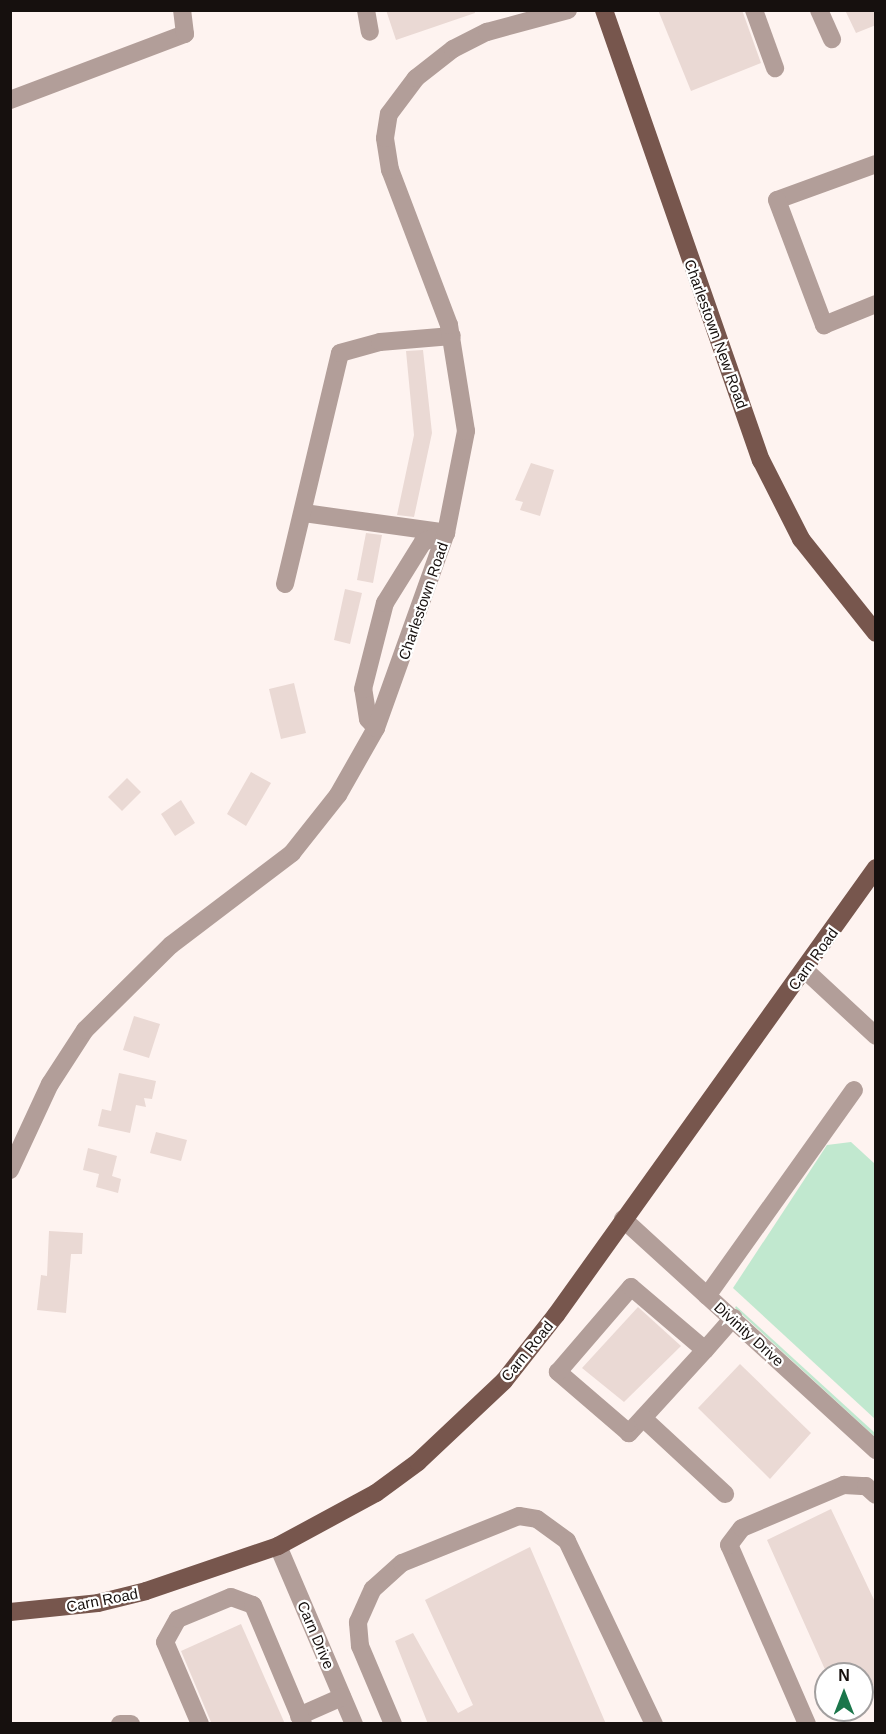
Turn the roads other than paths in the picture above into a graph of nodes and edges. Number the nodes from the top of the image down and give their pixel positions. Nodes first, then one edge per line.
1 (182, 10) edge
2 (366, 10) edge
3 (568, 10) edge
4 (604, 10) edge
5 (754, 10) edge
6 (819, 10) edge
7 (370, 32) dead end
8 (832, 39) dead end
9 (775, 68) dead end
10 (10, 100) edge
11 (876, 164) edge
12 (876, 304) edge
13 (452, 336) junction
14 (304, 513) junction
15 (446, 533) junction
16 (285, 584) dead end
17 (876, 633) edge
18 (376, 728) junction
19 (876, 868) edge
20 (805, 970) junction
21 (876, 1036) edge
22 (854, 1090) dead end
23 (10, 1170) edge
24 (623, 1219) junction
25 (707, 1296) junction
26 (733, 1318) junction
27 (705, 1350) junction
28 (643, 1418) junction
29 (876, 1450) edge
30 (725, 1494) dead end
31 (876, 1495) edge
32 (278, 1546) junction
33 (10, 1612) edge
34 (342, 1697) junction
35 (301, 1720) edge
36 (120, 1724) edge
37 (131, 1724) edge
38 (200, 1724) edge
39 (354, 1724) edge
40 (393, 1724) edge
41 (654, 1724) edge
42 (807, 1724) edge

1 - 10 street
2 - 7 street
3 - 13 street, Charlestown Road
4 - 17 main road, Charlestown New Road
5 - 9 street
6 - 8 street
11 - 12 street
13 - 14 street
13 - 15 street, Charlestown Road
14 - 15 street
14 - 16 street
15 - 18 street, Charlestown Road
15 - 18 street
18 - 23 street, Charlestown Road
19 - 20 main road, Carn Road
20 - 21 street
20 - 24 main road, Carn Road
22 - 25 street
24 - 25 street, Divinity Drive
24 - 32 main road, Carn Road
25 - 26 street, Divinity Drive
26 - 27 street
26 - 29 street, Divinity Drive
27 - 28 street
27 - 28 street
28 - 30 street
31 - 42 street
32 - 33 main road, Carn Road
32 - 34 street, Carn Drive
34 - 35 street
34 - 39 street, Carn Drive
35 - 38 street
36 - 37 street
40 - 41 street

